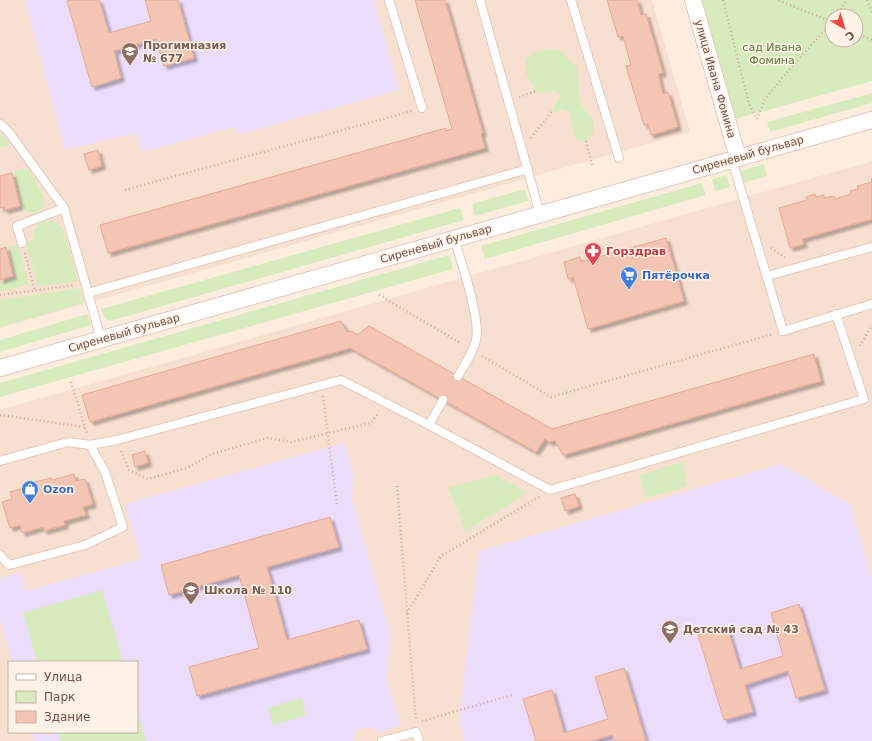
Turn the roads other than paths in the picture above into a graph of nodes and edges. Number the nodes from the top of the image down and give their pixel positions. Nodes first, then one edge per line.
1 (389, 0) edge
2 (480, 0) edge
3 (571, 0) edge
4 (693, 0) edge
5 (422, 108) road end
6 (872, 120) edge
7 (0, 124) edge
8 (619, 158) dead end
9 (735, 159) junction
10 (528, 169) junction
11 (64, 208) junction
12 (540, 214) junction
13 (454, 239) junction
14 (22, 243) road end
15 (872, 247) edge
16 (767, 276) junction
17 (88, 293) junction
18 (872, 304) edge
19 (836, 314) junction
20 (101, 339) junction
21 (0, 368) edge
22 (458, 376) dead end
23 (443, 400) dead end
24 (429, 425) junction
25 (90, 445) junction
26 (0, 461) edge
27 (0, 555) edge
28 (382, 741) edge
29 (419, 741) edge

1 - 5 lane
2 - 10 lane
3 - 8 lane
4 - 9 street, улица Ивана Фомина
6 - 9 street, Сиреневый бульвар
7 - 11 lane
9 - 12 street, Сиреневый бульвар
9 - 16 lane
10 - 12 lane
10 - 17 lane
11 - 14 lane
11 - 17 lane
12 - 13 street, Сиреневый бульвар
13 - 20 street, Сиреневый бульвар
13 - 22 lane
15 - 16 lane
16 - 19 lane
17 - 20 lane
18 - 19 lane
19 - 24 lane
20 - 21 street, Сиреневый бульвар
23 - 24 lane
24 - 25 lane
25 - 26 lane
25 - 27 lane
28 - 29 lane

